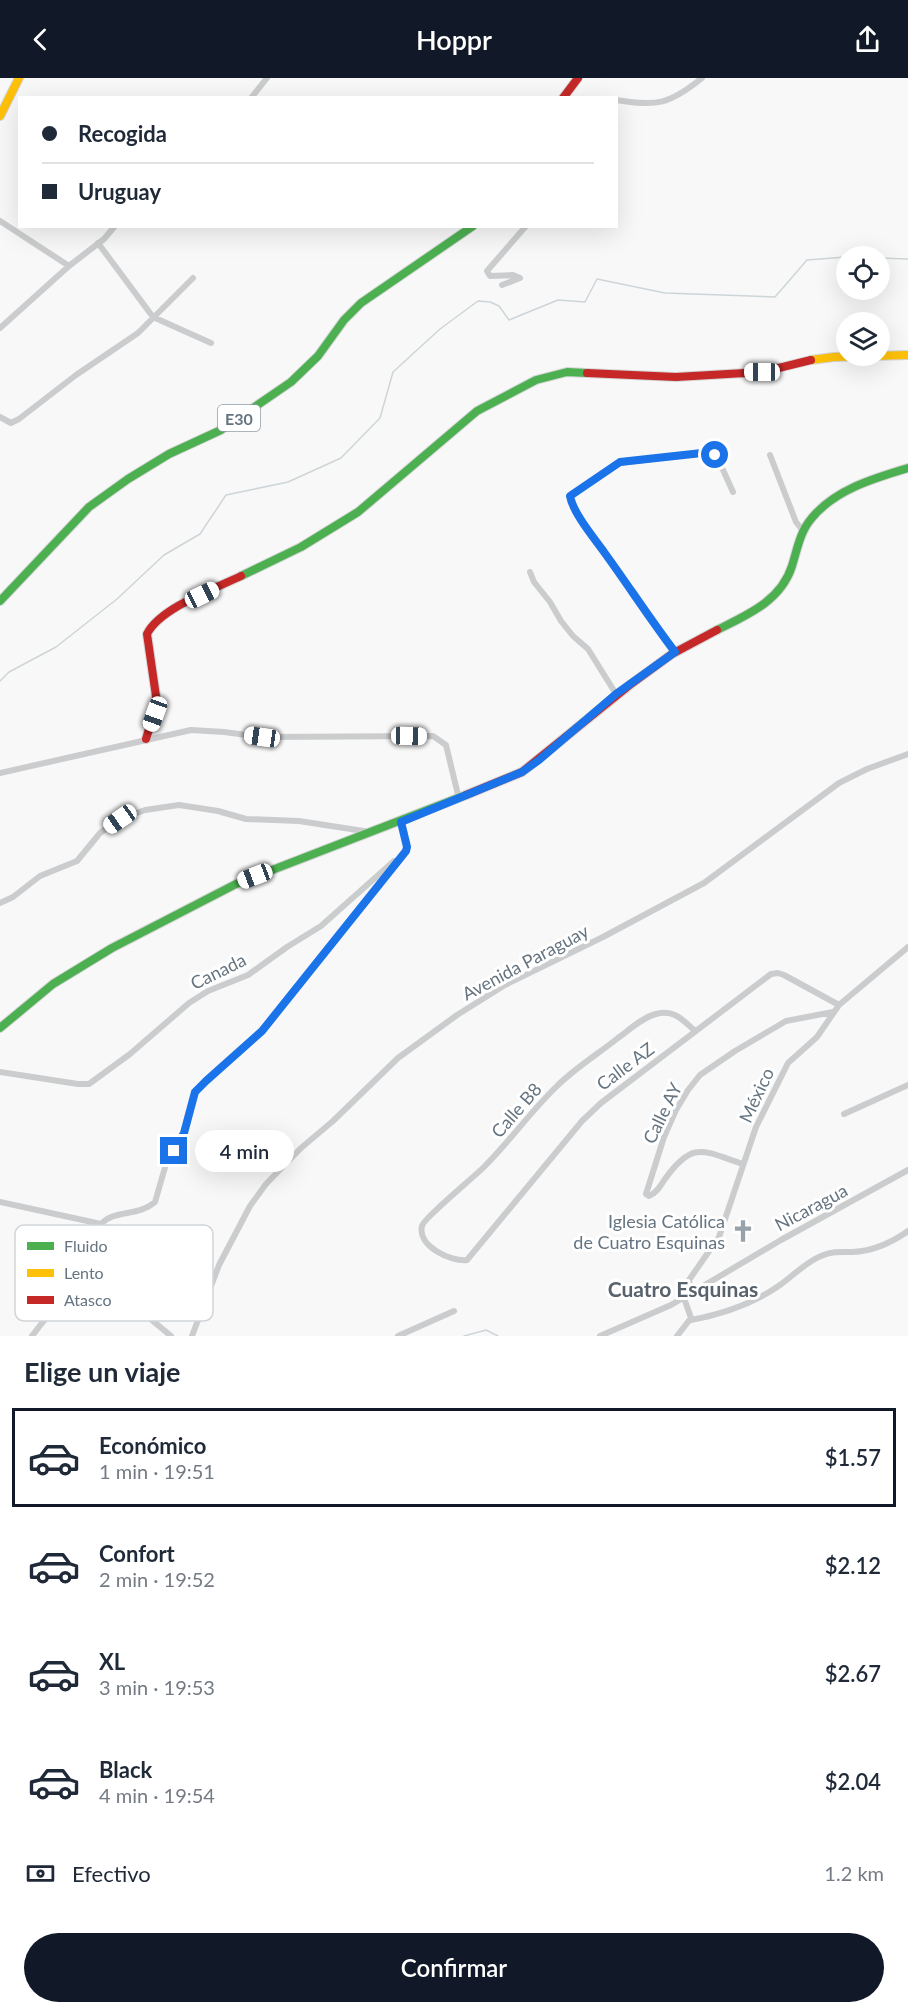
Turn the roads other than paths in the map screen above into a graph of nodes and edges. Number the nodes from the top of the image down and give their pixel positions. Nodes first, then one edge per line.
1 (19, 78) edge
2 (267, 78) edge
3 (578, 78) edge
4 (702, 78) edge
5 (253, 96) edge
6 (564, 96) edge
7 (618, 100) edge
8 (0, 116) edge
9 (0, 221) edge
10 (113, 228) edge
11 (470, 228) edge
12 (524, 228) edge
13 (98, 243) junction
14 (69, 266) junction
15 (192, 278) dead end
16 (502, 285) dead end
17 (153, 317) junction
18 (0, 328) edge
19 (211, 343) dead end
20 (908, 355) edge
21 (0, 417) edge
22 (770, 455) dead end
23 (908, 468) edge
24 (733, 492) dead end
25 (803, 531) junction
26 (530, 572) dead end
27 (0, 601) edge
28 (675, 652) junction
29 (616, 694) junction
30 (146, 739) junction
31 (908, 753) edge
32 (0, 774) edge
33 (459, 798) junction
34 (401, 822) junction
35 (370, 832) junction
36 (403, 855) junction
37 (0, 903) edge
38 (908, 947) edge
39 (839, 1005) junction
40 (833, 1012) junction
41 (1, 1025) edge
42 (695, 1031) junction
43 (0, 1072) edge
44 (908, 1085) edge
45 (844, 1114) dead end
46 (744, 1164) junction
47 (908, 1170) edge
48 (0, 1202) edge
49 (101, 1224) joint
50 (908, 1231) edge
51 (467, 1260) joint
52 (213, 1281) edge
53 (691, 1292) junction
54 (684, 1298) junction
55 (454, 1311) dead end
56 (691, 1320) junction
57 (44, 1321) edge
58 (153, 1321) edge
59 (198, 1321) edge
60 (32, 1336) edge
61 (171, 1336) edge
62 (192, 1336) edge
63 (398, 1336) edge
64 (600, 1336) edge
65 (677, 1336) edge

1 - 8 street
2 - 5 street
3 - 6 street
4 - 7 street
9 - 14 street
10 - 13 street
11 - 27 street, E30
12 - 16 street
13 - 14 street
13 - 17 street
14 - 18 street
15 - 17 street
17 - 19 street
17 - 21 street
20 - 30 street
22 - 25 street
23 - 25 street
24 - 28 street
25 - 28 street
26 - 29 street
28 - 29 street
29 - 33 street
30 - 32 street
30 - 33 street
31 - 52 street, Avenida Paraguay
33 - 34 street
34 - 35 street
34 - 36 street
35 - 37 street
35 - 41 street
36 - 43 street, Canada
36 - 49 street
38 - 39 street, México
39 - 40 street, México
39 - 42 street, Calle AZ
40 - 46 street, México
40 - 46 street, Calle AY
42 - 51 street, Calle AZ
42 - 51 street, Calle B8
44 - 45 street
46 - 53 street, México
47 - 53 street, Nicaragua
48 - 49 street
50 - 56 street
53 - 54 street, Nicaragua
54 - 56 street
54 - 64 street, Nicaragua
55 - 63 street
56 - 65 street
57 - 60 street
58 - 61 street
59 - 62 street, Avenida Paraguay

